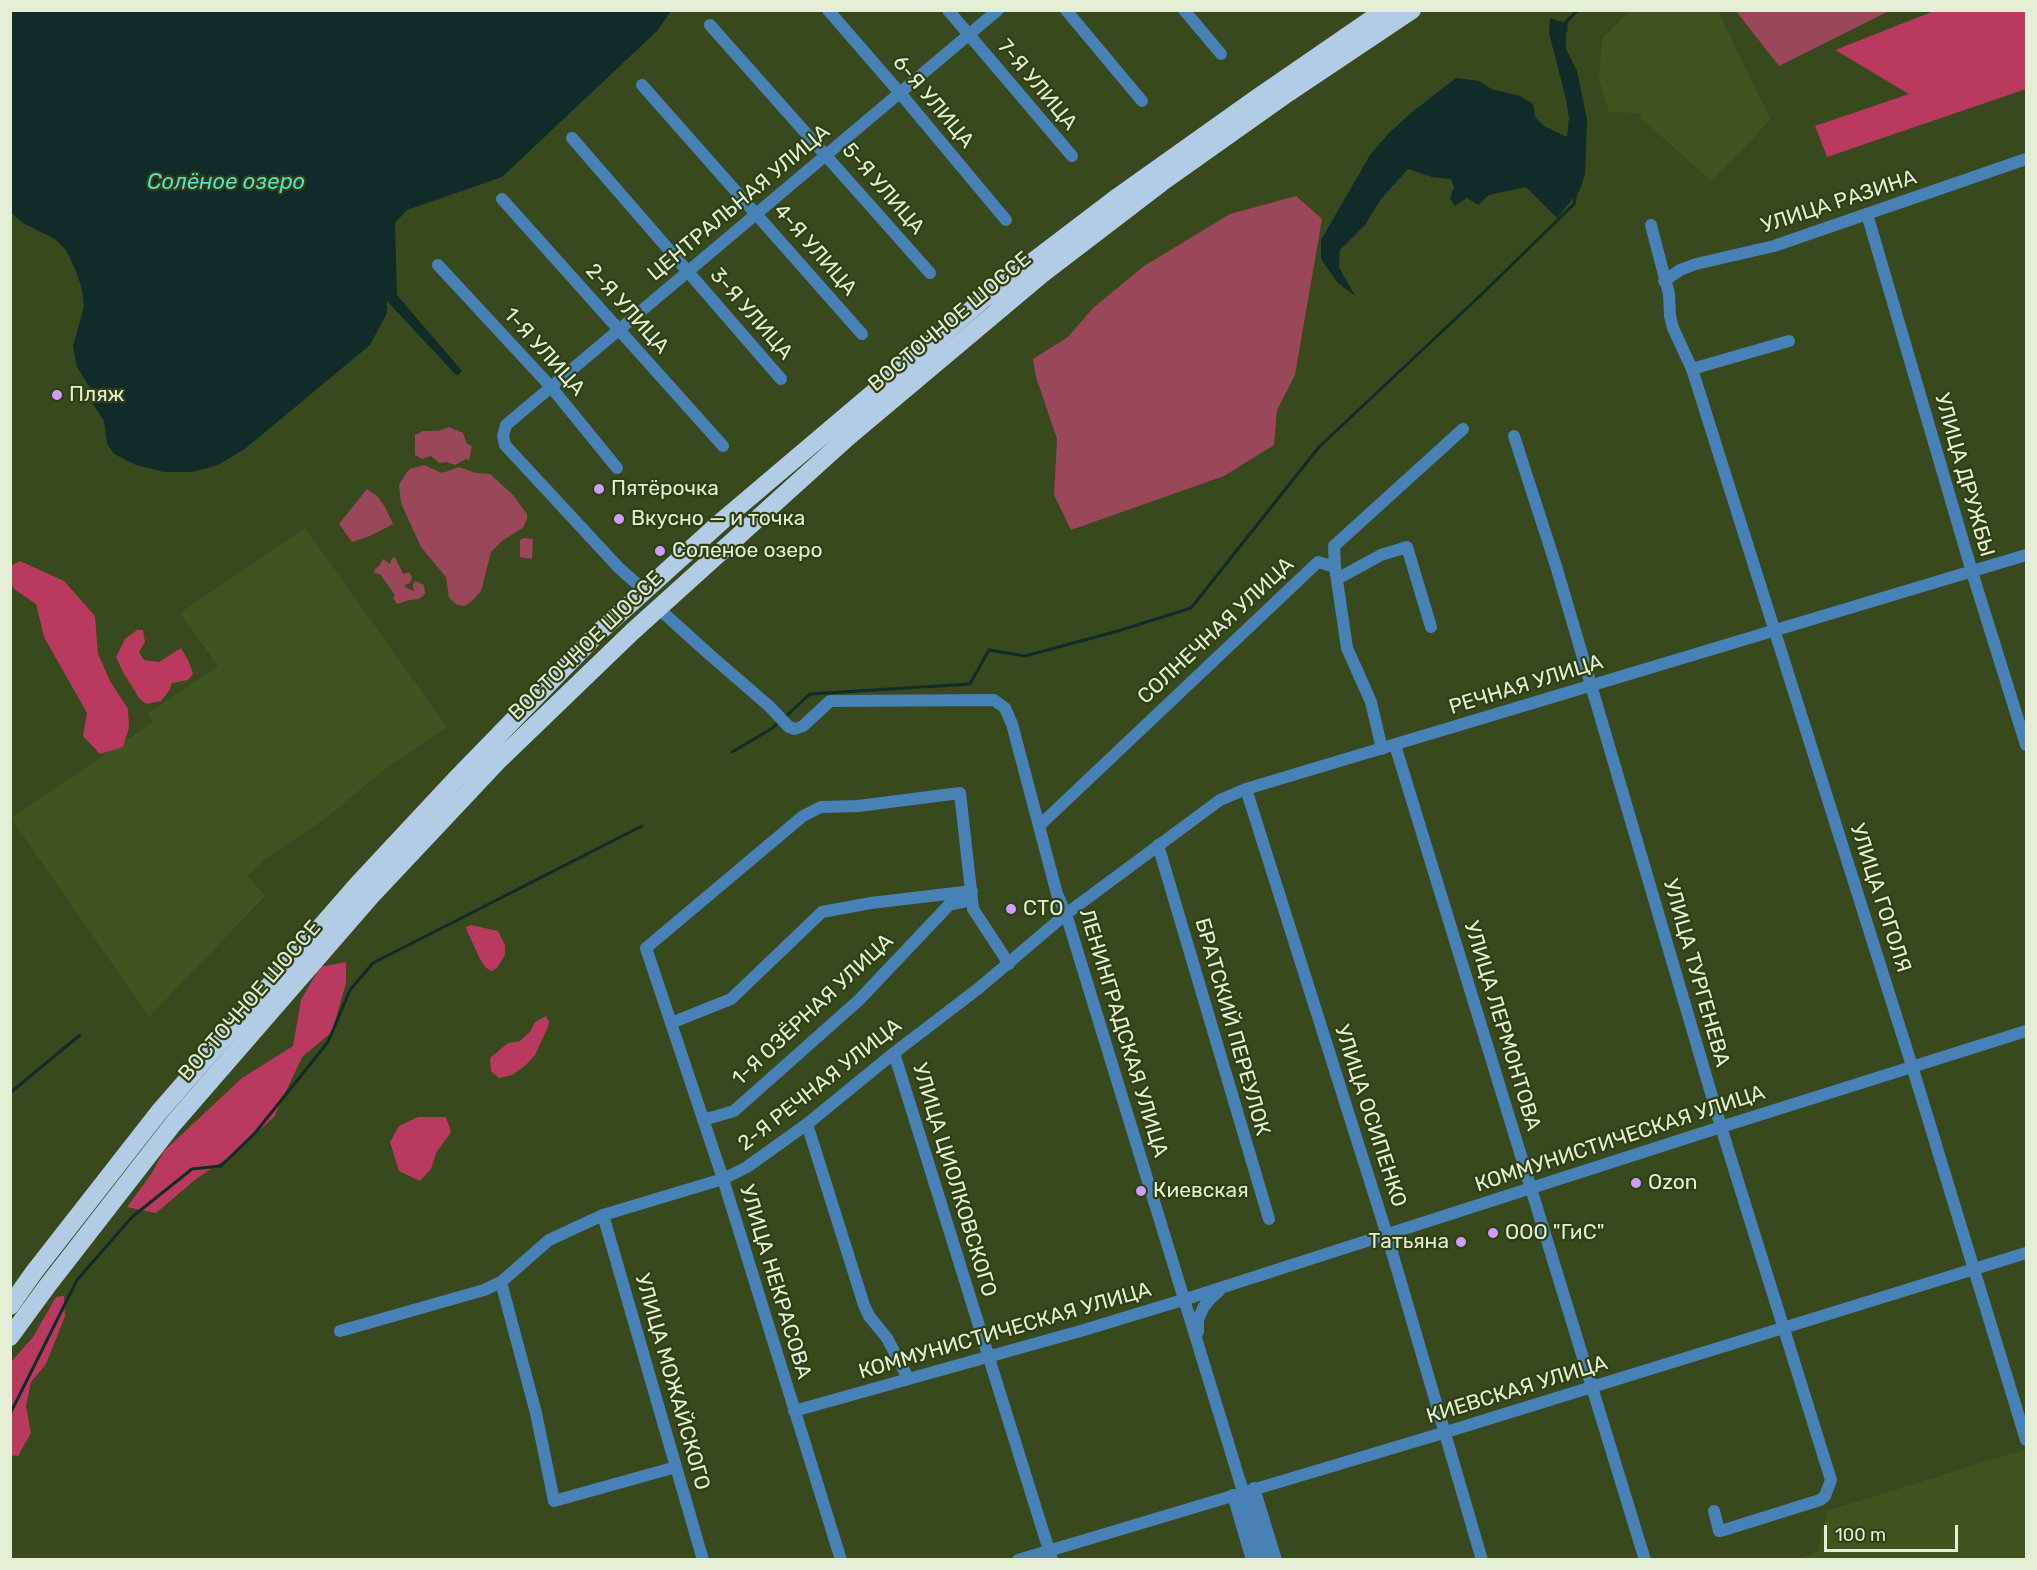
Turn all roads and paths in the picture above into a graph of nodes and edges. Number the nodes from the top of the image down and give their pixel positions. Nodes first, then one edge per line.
1 (828, 10) edge
2 (948, 10) edge
3 (998, 10) edge
4 (1066, 10) edge
5 (1184, 10) edge
6 (1385, 10) edge
7 (1412, 10) edge
8 (710, 25) dead end
9 (969, 35) junction
10 (1221, 54) dead end
11 (642, 85) dead end
12 (900, 93) junction
13 (1142, 101) dead end
14 (572, 138) dead end
15 (827, 155) junction
16 (1072, 156) dead end
17 (2026, 159) edge
18 (502, 199) dead end
19 (758, 213) junction
20 (1867, 214) junction
21 (1006, 220) dead end
22 (1651, 225) dead end
23 (438, 265) dead end
24 (689, 271) junction
25 (930, 273) dead end
26 (1664, 281) junction
27 (620, 329) junction
28 (862, 334) dead end
29 (1789, 341) dead end
30 (1692, 369) junction
31 (781, 379) dead end
32 (551, 387) junction
33 (866, 399) junction
34 (1463, 429) dead end
35 (1514, 436) dead end
36 (848, 438) junction
37 (723, 446) dead end
38 (617, 468) dead end
39 (2026, 555) edge
40 (1972, 572) junction
41 (1336, 573) junction
42 (645, 591) junction
43 (658, 608) junction
44 (1431, 627) dead end
45 (1775, 632) junction
46 (1591, 686) junction
47 (1395, 745) junction
48 (2026, 746) edge
49 (1382, 748) junction
50 (462, 785) junction
51 (1246, 789) junction
52 (1039, 826) junction
53 (1158, 845) junction
54 (972, 895) junction
55 (1066, 914) junction
56 (1009, 964) junction
57 (671, 1023) junction
58 (2026, 1031) edge
59 (894, 1053) junction
60 (1912, 1066) junction
61 (703, 1120) junction
62 (807, 1124) junction
63 (1721, 1126) junction
64 (723, 1179) junction
65 (1532, 1188) junction
66 (603, 1215) junction
67 (1269, 1219) dead end
68 (1387, 1235) junction
69 (2026, 1253) edge
70 (1975, 1268) junction
71 (501, 1282) junction
72 (1227, 1286) junction
73 (1186, 1299) junction
74 (10, 1306) edge
75 (1783, 1327) junction
76 (340, 1331) dead end
77 (10, 1337) edge
78 (1198, 1339) junction
79 (988, 1356) junction
80 (908, 1378) junction
81 (1592, 1387) junction
82 (794, 1411) junction
83 (1443, 1433) junction
84 (2026, 1440) edge
85 (676, 1467) junction
86 (1244, 1492) junction
87 (1714, 1511) dead end
88 (1051, 1555) edge
89 (703, 1560) edge
90 (841, 1560) edge
91 (1018, 1560) edge
92 (1252, 1560) edge
93 (1264, 1560) edge
94 (1276, 1560) edge
95 (1482, 1560) edge
96 (1645, 1560) edge

1 - 12 street, 6-Я УЛИЦА
2 - 9 street, 7-Я УЛИЦА
3 - 9 street, ЦЕНТРАЛЬНАЯ УЛИЦА
4 - 13 street
5 - 10 street
6 - 33 highway, ВОСТОЧНОЕ ШОССЕ
7 - 36 highway, ВОСТОЧНОЕ ШОССЕ
8 - 15 street, 5-Я УЛИЦА
9 - 12 street, ЦЕНТРАЛЬНАЯ УЛИЦА
9 - 16 street, 7-Я УЛИЦА
11 - 19 street, 4-Я УЛИЦА
12 - 15 street, ЦЕНТРАЛЬНАЯ УЛИЦА
12 - 21 street, 6-Я УЛИЦА
14 - 24 street, 3-Я УЛИЦА
15 - 19 street, ЦЕНТРАЛЬНАЯ УЛИЦА
15 - 25 street, 5-Я УЛИЦА
17 - 20 street, УЛИЦА РАЗИНА
18 - 27 street, 2-Я УЛИЦА
19 - 24 street, ЦЕНТРАЛЬНАЯ УЛИЦА
19 - 28 street, 4-Я УЛИЦА
20 - 26 street, УЛИЦА РАЗИНА
20 - 40 street, УЛИЦА ДРУЖБЫ
22 - 26 street, УЛИЦА ГОГОЛЯ
23 - 32 street, 1-Я УЛИЦА
24 - 27 street, ЦЕНТРАЛЬНАЯ УЛИЦА
24 - 31 street, 3-Я УЛИЦА
26 - 30 street, УЛИЦА ГОГОЛЯ
27 - 32 street, ЦЕНТРАЛЬНАЯ УЛИЦА
27 - 37 street, 2-Я УЛИЦА
29 - 30 street
30 - 45 street, УЛИЦА ГОГОЛЯ
32 - 38 street, 1-Я УЛИЦА
32 - 42 street, ЦЕНТРАЛЬНАЯ УЛИЦА
33 - 36 highway
33 - 42 highway, ВОСТОЧНОЕ ШОССЕ
34 - 41 street
35 - 46 street, УЛИЦА ТУРГЕНЕВА
36 - 43 highway, ВОСТОЧНОЕ ШОССЕ
39 - 40 street, РЕЧНАЯ УЛИЦА
40 - 45 street, РЕЧНАЯ УЛИЦА
40 - 48 street, УЛИЦА ДРУЖБЫ
41 - 44 street
41 - 49 street
41 - 52 street, СОЛНЕЧНАЯ УЛИЦА
42 - 50 highway, ВОСТОЧНОЕ ШОССЕ
43 - 50 highway, ВОСТОЧНОЕ ШОССЕ
43 - 52 street, ЛЕНИНГРАДСКАЯ УЛИЦА
45 - 46 street, РЕЧНАЯ УЛИЦА
45 - 60 street, УЛИЦА ГОГОЛЯ
46 - 47 street, РЕЧНАЯ УЛИЦА
46 - 63 street, УЛИЦА ТУРГЕНЕВА
47 - 49 street, РЕЧНАЯ УЛИЦА
47 - 65 street, УЛИЦА ЛЕРМОНТОВА
49 - 51 street, РЕЧНАЯ УЛИЦА
50 - 74 highway, ВОСТОЧНОЕ ШОССЕ
50 - 77 highway, ВОСТОЧНОЕ ШОССЕ
51 - 53 street, РЕЧНАЯ УЛИЦА
51 - 68 street, УЛИЦА ОСИПЕНКО
52 - 55 street, ЛЕНИНГРАДСКАЯ УЛИЦА
53 - 55 street, РЕЧНАЯ УЛИЦА
53 - 67 street, БРАТСКИЙ ПЕРЕУЛОК
54 - 56 street
54 - 57 street
54 - 57 street, УЛИЦА НЕКРАСОВА
54 - 61 street, 1-Я ОЗЁРНАЯ УЛИЦА
55 - 56 street, 2-Я РЕЧНАЯ УЛИЦА
55 - 73 street, ЛЕНИНГРАДСКАЯ УЛИЦА
56 - 59 street, 2-Я РЕЧНАЯ УЛИЦА
57 - 61 street, УЛИЦА НЕКРАСОВА
58 - 60 street, КОММУНИСТИЧЕСКАЯ УЛИЦА
59 - 62 street, 2-Я РЕЧНАЯ УЛИЦА
59 - 79 street, УЛИЦА ЦИОЛКОВСКОГО
60 - 63 street, КОММУНИСТИЧЕСКАЯ УЛИЦА
60 - 70 street, УЛИЦА ГОГОЛЯ
61 - 64 street, УЛИЦА НЕКРАСОВА
62 - 64 street, 2-Я РЕЧНАЯ УЛИЦА
62 - 80 street
63 - 65 street, КОММУНИСТИЧЕСКАЯ УЛИЦА
63 - 75 street, УЛИЦА ТУРГЕНЕВА
64 - 66 street, 2-Я РЕЧНАЯ УЛИЦА
64 - 82 street, УЛИЦА НЕКРАСОВА
65 - 68 street, КОММУНИСТИЧЕСКАЯ УЛИЦА
65 - 81 street, УЛИЦА ЛЕРМОНТОВА
66 - 71 street, 2-Я РЕЧНАЯ УЛИЦА
66 - 85 street, УЛИЦА МОЖАЙСКОГО
68 - 72 street, КОММУНИСТИЧЕСКАЯ УЛИЦА
68 - 83 street, УЛИЦА ОСИПЕНКО
69 - 70 street, КИЕВСКАЯ УЛИЦА
70 - 75 street, КИЕВСКАЯ УЛИЦА
70 - 84 street, УЛИЦА ГОГОЛЯ
71 - 76 street, 2-Я РЕЧНАЯ УЛИЦА
71 - 85 street
72 - 73 street, КОММУНИСТИЧЕСКАЯ УЛИЦА
72 - 78 street, КОММУНИСТИЧЕСКАЯ УЛИЦА
73 - 78 street, ЛЕНИНГРАДСКАЯ УЛИЦА
73 - 79 street, КОММУНИСТИЧЕСКАЯ УЛИЦА
75 - 81 street, КИЕВСКАЯ УЛИЦА
75 - 87 street, УЛИЦА ТУРГЕНЕВА
78 - 86 street, ЛЕНИНГРАДСКАЯ УЛИЦА
79 - 80 street, КОММУНИСТИЧЕСКАЯ УЛИЦА
79 - 88 street, УЛИЦА ЦИОЛКОВСКОГО
80 - 82 street, КОММУНИСТИЧЕСКАЯ УЛИЦА
81 - 83 street, КИЕВСКАЯ УЛИЦА
81 - 96 street, УЛИЦА ЛЕРМОНТОВА
82 - 90 street, УЛИЦА НЕКРАСОВА
83 - 86 street, КИЕВСКАЯ УЛИЦА
83 - 95 street, УЛИЦА ОСИПЕНКО
85 - 89 street, УЛИЦА МОЖАЙСКОГО
86 - 88 street, КИЕВСКАЯ УЛИЦА
86 - 92 street
86 - 93 street, ЛЕНИНГРАДСКАЯ УЛИЦА
86 - 94 street
88 - 91 street, КИЕВСКАЯ УЛИЦА

